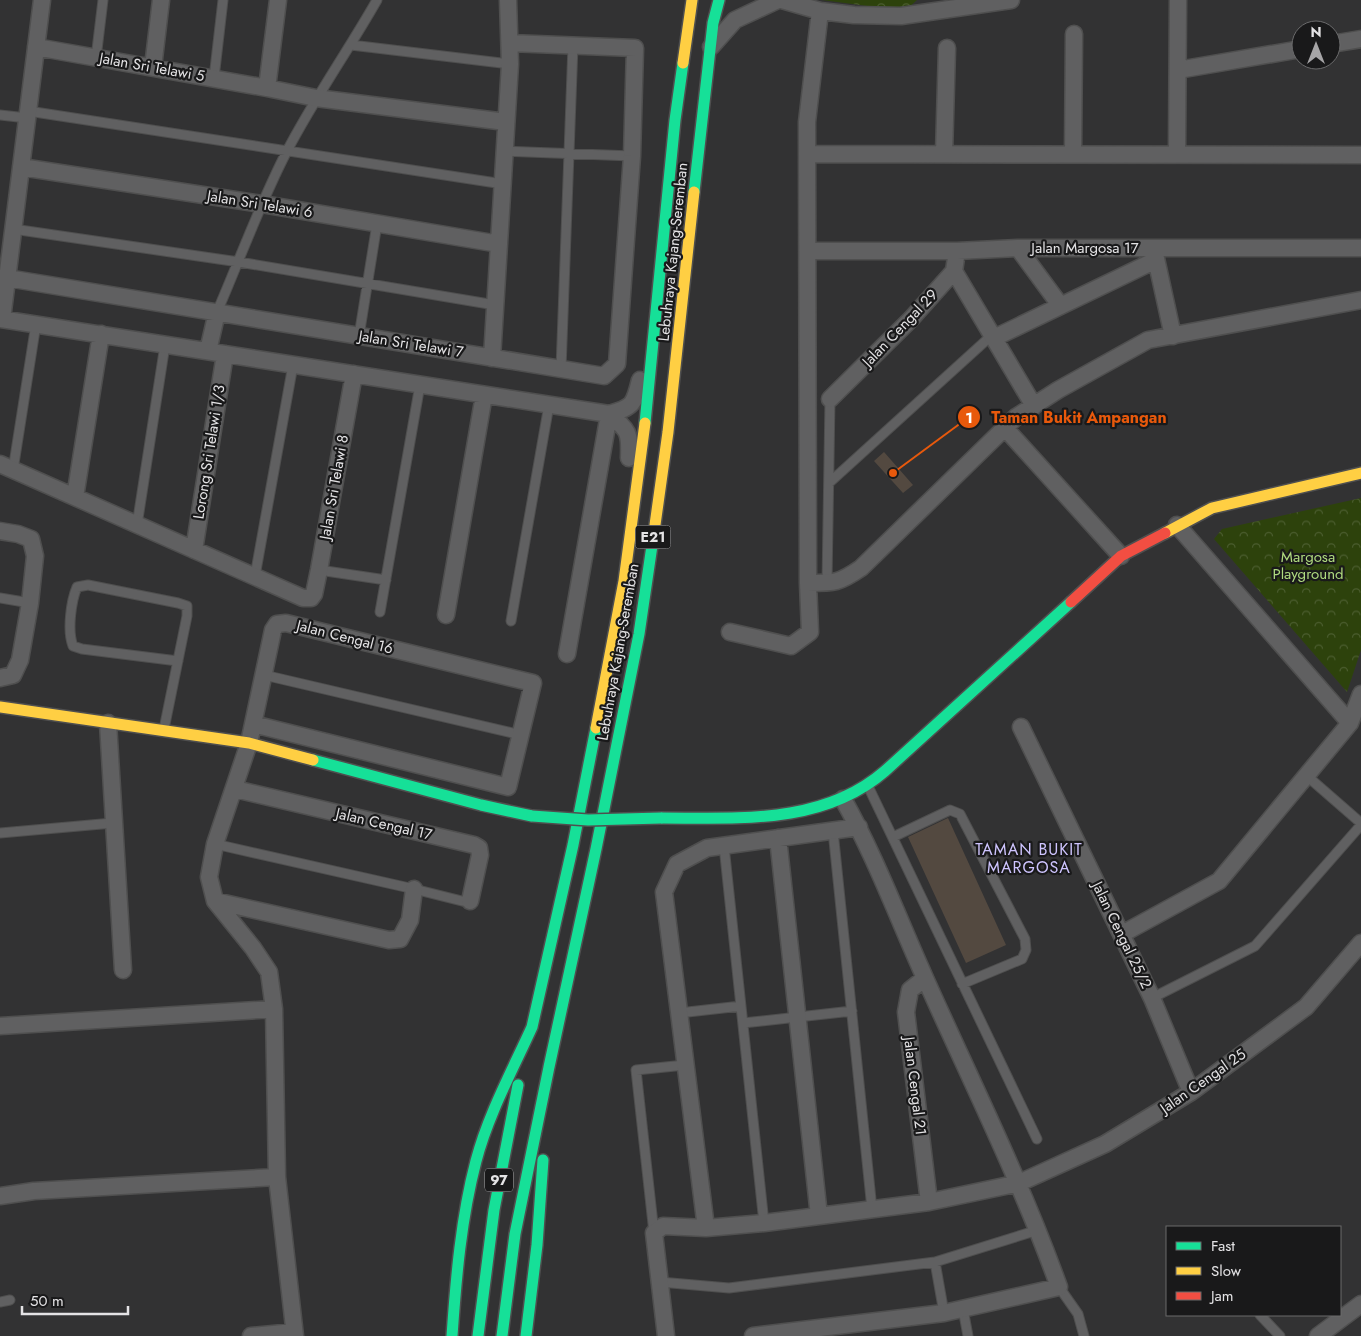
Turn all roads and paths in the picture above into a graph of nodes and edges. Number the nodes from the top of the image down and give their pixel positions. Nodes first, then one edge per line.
1 (42, 0) edge
2 (103, 0) edge
3 (161, 0) edge
4 (223, 0) edge
5 (278, 0) edge
6 (376, 0) edge
7 (508, 0) edge
8 (692, 0) edge
9 (719, 0) edge
10 (778, 0) edge
11 (782, 0) edge
12 (1011, 0) edge
13 (1178, 0) edge
14 (929, 6) edge
15 (820, 11) junction
16 (1074, 34) dead end
17 (1361, 39) edge
18 (1341, 42) edge
19 (510, 43) junction
20 (351, 45) junction
21 (573, 45) junction
22 (36, 47) junction
23 (711, 47) junction
24 (947, 48) dead end
25 (1291, 51) edge
26 (96, 58) junction
27 (510, 64) junction
28 (153, 68) junction
29 (1178, 70) junction
30 (214, 78) junction
31 (267, 88) junction
32 (316, 98) junction
33 (0, 115) edge
34 (28, 115) junction
35 (506, 122) junction
36 (504, 151) junction
37 (286, 152) junction
38 (569, 153) junction
39 (807, 154) junction
40 (944, 154) junction
41 (1073, 154) junction
42 (1177, 154) junction
43 (1361, 155) edge
44 (632, 156) junction
45 (21, 167) junction
46 (503, 184) junction
47 (262, 204) junction
48 (377, 224) junction
49 (13, 229) junction
50 (499, 244) junction
51 (1018, 248) junction
52 (1361, 248) edge
53 (808, 251) junction
54 (957, 251) junction
55 (239, 262) junction
56 (954, 272) junction
57 (7, 278) junction
58 (367, 283) junction
59 (1361, 300) edge
60 (495, 305) junction
61 (1060, 305) junction
62 (658, 306) junction
63 (217, 312) junction
64 (1, 319) edge
65 (36, 324) junction
66 (101, 334) junction
67 (358, 336) junction
68 (1173, 336) junction
69 (993, 337) junction
70 (165, 345) junction
71 (217, 352) junction
72 (492, 358) junction
73 (293, 365) junction
74 (561, 369) junction
75 (354, 374) junction
76 (420, 385) junction
77 (484, 395) junction
78 (830, 400) joint
79 (549, 405) junction
80 (1034, 406) junction
81 (609, 414) junction
82 (1005, 428) junction
83 (7, 467) edge
84 (1361, 473) edge
85 (829, 483) junction
86 (75, 497) junction
87 (137, 525) junction
88 (1177, 525) junction
89 (0, 531) edge
90 (194, 550) junction
91 (1121, 556) junction
92 (319, 570) junction
93 (255, 576) junction
94 (386, 580) junction
95 (624, 581) junction
96 (808, 583) junction
97 (827, 583) junction
98 (0, 598) edge
99 (30, 602) junction
100 (380, 612) dead end
101 (446, 615) dead end
102 (511, 621) dead end
103 (730, 632) dead end
104 (567, 654) dead end
105 (178, 661) junction
106 (264, 675) junction
107 (0, 678) edge
108 (1361, 694) edge
109 (0, 707) edge
110 (108, 723) junction
111 (1350, 723) junction
112 (253, 724) junction
113 (1021, 727) dead end
114 (164, 731) junction
115 (521, 734) junction
116 (249, 743) junction
117 (1307, 776) junction
118 (868, 786) junction
119 (235, 789) junction
120 (843, 799) junction
121 (113, 823) junction
122 (1361, 824) edge
123 (859, 827) junction
124 (833, 831) junction
125 (0, 833) edge
126 (893, 837) junction
127 (778, 838) junction
128 (215, 844) junction
129 (724, 846) junction
130 (414, 889) junction
131 (215, 901) junction
132 (470, 901) joint
133 (1122, 934) junction
134 (1361, 943) edge
135 (123, 970) dead end
136 (925, 978) junction
137 (962, 984) junction
138 (1152, 998) junction
139 (741, 1006) junction
140 (274, 1009) junction
141 (852, 1011) junction
142 (679, 1013) junction
143 (798, 1017) junction
144 (743, 1023) junction
145 (0, 1026) edge
146 (532, 1027) junction
147 (685, 1065) junction
148 (549, 1067) junction
149 (1191, 1092) junction
150 (1037, 1139) dead end
151 (277, 1177) junction
152 (1019, 1184) junction
153 (0, 1196) edge
154 (929, 1202) junction
155 (872, 1210) junction
156 (818, 1216) junction
157 (764, 1224) junction
158 (706, 1228) junction
159 (1038, 1230) junction
160 (654, 1233) junction
161 (934, 1262) junction
162 (660, 1282) junction
163 (1059, 1287) junction
164 (10, 1300) dead end
165 (0, 1302) edge
166 (1361, 1304) edge
167 (963, 1309) junction
168 (944, 1313) junction
169 (1261, 1316) edge
170 (295, 1334) edge
171 (251, 1336) edge
172 (452, 1336) edge
173 (478, 1336) edge
174 (502, 1336) edge
175 (526, 1336) edge
176 (666, 1336) edge
177 (753, 1336) edge
178 (968, 1336) edge
179 (1084, 1336) edge
180 (1280, 1336) edge
181 (1318, 1336) edge

1 - 22 street
2 - 26 lane
3 - 28 street
4 - 30 lane
5 - 31 street
6 - 20 lane
7 - 19 street
8 - 62 main road, Lebuhraya Kajang-Seremban / E21
9 - 23 main road, Lebuhraya Kajang-Seremban / E21
10 - 23 street
11 - 15 street
12 - 14 street
13 - 29 street
14 - 15 street
15 - 39 street
16 - 41 street
17 - 18 street
19 - 21 street
19 - 27 street
20 - 27 lane
20 - 32 lane
21 - 38 lane
21 - 44 street
22 - 26 street, Jalan Sri Telawi 5
22 - 34 street
23 - 148 main road, Lebuhraya Kajang-Seremban / E21
24 - 40 street
25 - 29 street
26 - 28 street, Jalan Sri Telawi 5
27 - 35 street
28 - 30 street, Jalan Sri Telawi 5
29 - 42 street
30 - 31 street, Jalan Sri Telawi 5
31 - 32 street, Jalan Sri Telawi 5
32 - 35 street, Jalan Sri Telawi 5
32 - 37 lane
33 - 34 lane
34 - 37 lane
34 - 45 street
35 - 36 street
36 - 38 lane
36 - 46 street
37 - 46 lane
37 - 47 lane
38 - 44 lane
38 - 74 lane
39 - 40 street
39 - 53 street
40 - 41 street
41 - 42 street
42 - 43 street
44 - 74 street, Jalan Sri Telawi 7
45 - 47 street, Jalan Sri Telawi 6
45 - 49 street
46 - 50 street
47 - 48 street, Jalan Sri Telawi 6
47 - 55 lane
48 - 50 street, Jalan Sri Telawi 6
48 - 58 lane
49 - 55 lane
49 - 57 street
50 - 60 street
51 - 52 street, Jalan Margosa 17
51 - 54 street, Jalan Margosa 17
51 - 61 street
53 - 54 street, Jalan Margosa 17
53 - 96 street
54 - 56 street
55 - 58 lane
55 - 63 lane
56 - 69 street
56 - 78 street, Jalan Cengal 29
57 - 63 street, Jalan Sri Telawi 7
57 - 64 street
58 - 60 lane
58 - 67 lane
59 - 68 street
60 - 72 street
61 - 68 street
61 - 69 street
62 - 81 street
62 - 95 main road, Lebuhraya Kajang-Seremban / E21
63 - 67 street, Jalan Sri Telawi 7
63 - 71 street, Lorong Sri Telawi 1/3
64 - 65 street
65 - 66 street
65 - 83 lane
66 - 70 street
66 - 86 street
67 - 72 street, Jalan Sri Telawi 7
68 - 80 street
69 - 80 street
69 - 85 lane
70 - 71 street
70 - 87 lane
71 - 73 street
71 - 90 street, Lorong Sri Telawi 1/3
72 - 74 street, Jalan Sri Telawi 7
73 - 75 street
73 - 93 lane
75 - 76 street
75 - 92 street, Jalan Sri Telawi 8
76 - 77 street
76 - 94 lane
77 - 79 street
77 - 101 street
78 - 85 lane
79 - 81 street
79 - 102 lane
80 - 82 street
81 - 95 street
81 - 104 street
82 - 91 street
82 - 97 street
83 - 86 street
84 - 88 main road
85 - 97 lane
86 - 87 street
87 - 90 street
88 - 91 main road
88 - 111 street
89 - 99 street
90 - 93 street
91 - 118 main road
92 - 93 street, Jalan Sri Telawi 8
92 - 94 lane
94 - 100 lane
95 - 146 main road, Lebuhraya Kajang-Seremban / E21
96 - 97 street
96 - 103 street
98 - 99 lane
99 - 107 street
105 - 105 lane
105 - 114 lane
106 - 112 street, Jalan Cengal 16
106 - 115 lane
106 - 115 street, Jalan Cengal 16
108 - 111 street
109 - 110 main road
110 - 114 main road
110 - 121 street
111 - 117 street
112 - 115 street
112 - 116 street, Jalan Cengal 16
113 - 133 street, Jalan Cengal 25/2
114 - 116 main road
116 - 119 street, Jalan Cengal 16
116 - 120 main road, bridge
117 - 122 lane
117 - 133 street
118 - 120 main road
118 - 126 lane
119 - 128 street, Jalan Cengal 16
119 - 132 street, Jalan Cengal 17
120 - 123 street
121 - 125 lane
121 - 135 street
122 - 138 lane
123 - 124 street
123 - 136 street
124 - 127 street
124 - 141 lane
126 - 137 lane
126 - 137 lane
127 - 129 street
127 - 143 street
128 - 130 lane
128 - 131 street, Jalan Cengal 16
129 - 139 lane
129 - 142 street
130 - 131 street
130 - 132 lane
131 - 140 street
133 - 138 street, Jalan Cengal 25/2
134 - 149 street, Jalan Cengal 25
136 - 152 street
136 - 154 street, Jalan Cengal 21
137 - 150 lane
138 - 149 street, Jalan Cengal 25/2
139 - 142 lane
139 - 144 lane
140 - 145 street
140 - 151 street
141 - 143 lane
141 - 155 lane
142 - 147 street
143 - 144 lane
143 - 156 street
144 - 157 lane
146 - 172 main road
146 - 173 main road, 97
147 - 158 street
147 - 160 lane
148 - 174 main road, 97
148 - 175 main road
149 - 152 street, Jalan Cengal 25
151 - 153 street
151 - 170 street
152 - 154 street, Jalan Cengal 25
152 - 159 street
154 - 155 street, Jalan Cengal 25
155 - 156 street, Jalan Cengal 25
156 - 157 street, Jalan Cengal 25
157 - 158 street, Jalan Cengal 25
158 - 160 street, Jalan Cengal 25
159 - 161 lane
159 - 163 street
160 - 162 street
161 - 162 lane
161 - 168 lane
162 - 176 street
163 - 167 street
163 - 179 lane
164 - 165 lane
166 - 181 street
167 - 168 street
167 - 178 lane
168 - 177 street
169 - 180 lane
170 - 171 street

